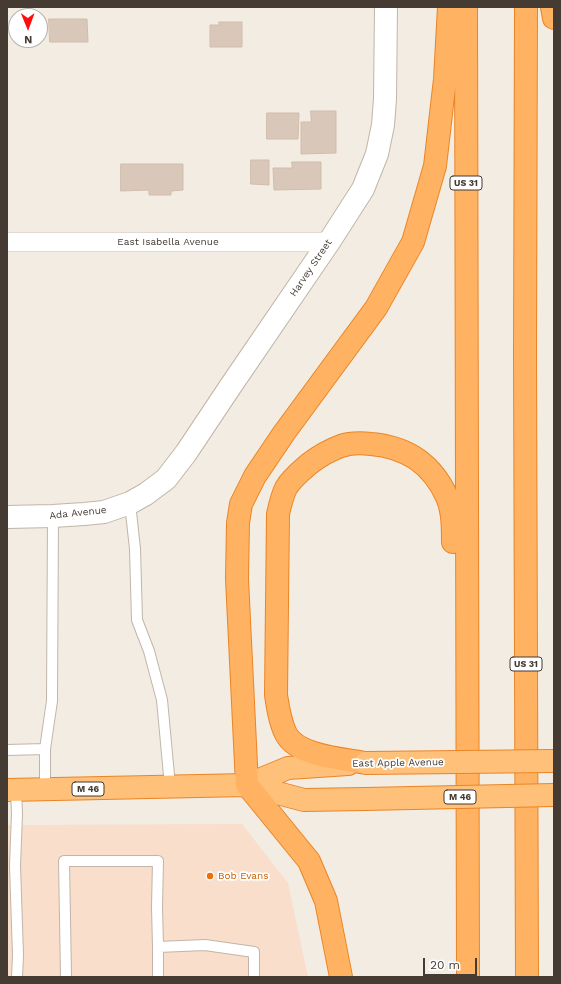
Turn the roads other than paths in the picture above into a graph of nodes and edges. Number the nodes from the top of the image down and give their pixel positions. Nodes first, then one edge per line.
1 (386, 7) edge
2 (449, 7) edge
3 (466, 7) edge
4 (526, 7) edge
5 (552, 7) edge
6 (554, 18) edge
7 (7, 242) edge
8 (329, 242) junction
9 (138, 499) junction
10 (53, 516) junction
11 (7, 517) edge
12 (467, 714) junction
13 (45, 749) junction
14 (7, 750) edge
15 (554, 761) edge
16 (366, 763) junction
17 (247, 785) junction
18 (170, 786) junction
19 (11, 790) edge
20 (45, 790) junction
21 (554, 795) edge
22 (527, 852) junction
23 (11, 866) edge
24 (158, 947) junction
25 (17, 977) edge
26 (66, 977) edge
27 (158, 977) edge
28 (254, 977) edge
29 (341, 977) edge
30 (468, 977) edge
31 (527, 977) edge
32 (542, 977) edge

1 - 8 street, Harvey Street
2 - 17 highway
3 - 12 highway, US 31
4 - 22 highway, US 31
5 - 6 highway
7 - 8 street, East Isabella Avenue
8 - 9 street, Harvey Street
9 - 10 street, Ada Avenue
9 - 18 lane
10 - 11 street, Ada Avenue
10 - 13 lane
12 - 16 highway
12 - 30 highway, US 31
13 - 14 lane
13 - 20 lane
15 - 16 highway, East Apple Avenue / M 46, bridge
16 - 17 highway, East Apple Avenue / M 46
17 - 18 highway, East Apple Avenue / M 46
17 - 21 highway, East Apple Avenue / M 46, bridge
17 - 29 highway
18 - 20 highway, East Apple Avenue / M 46
19 - 20 highway, East Apple Avenue / M 46
19 - 23 lane
22 - 31 highway, US 31
22 - 32 highway
23 - 25 lane
24 - 26 lane
24 - 27 lane
24 - 28 lane

